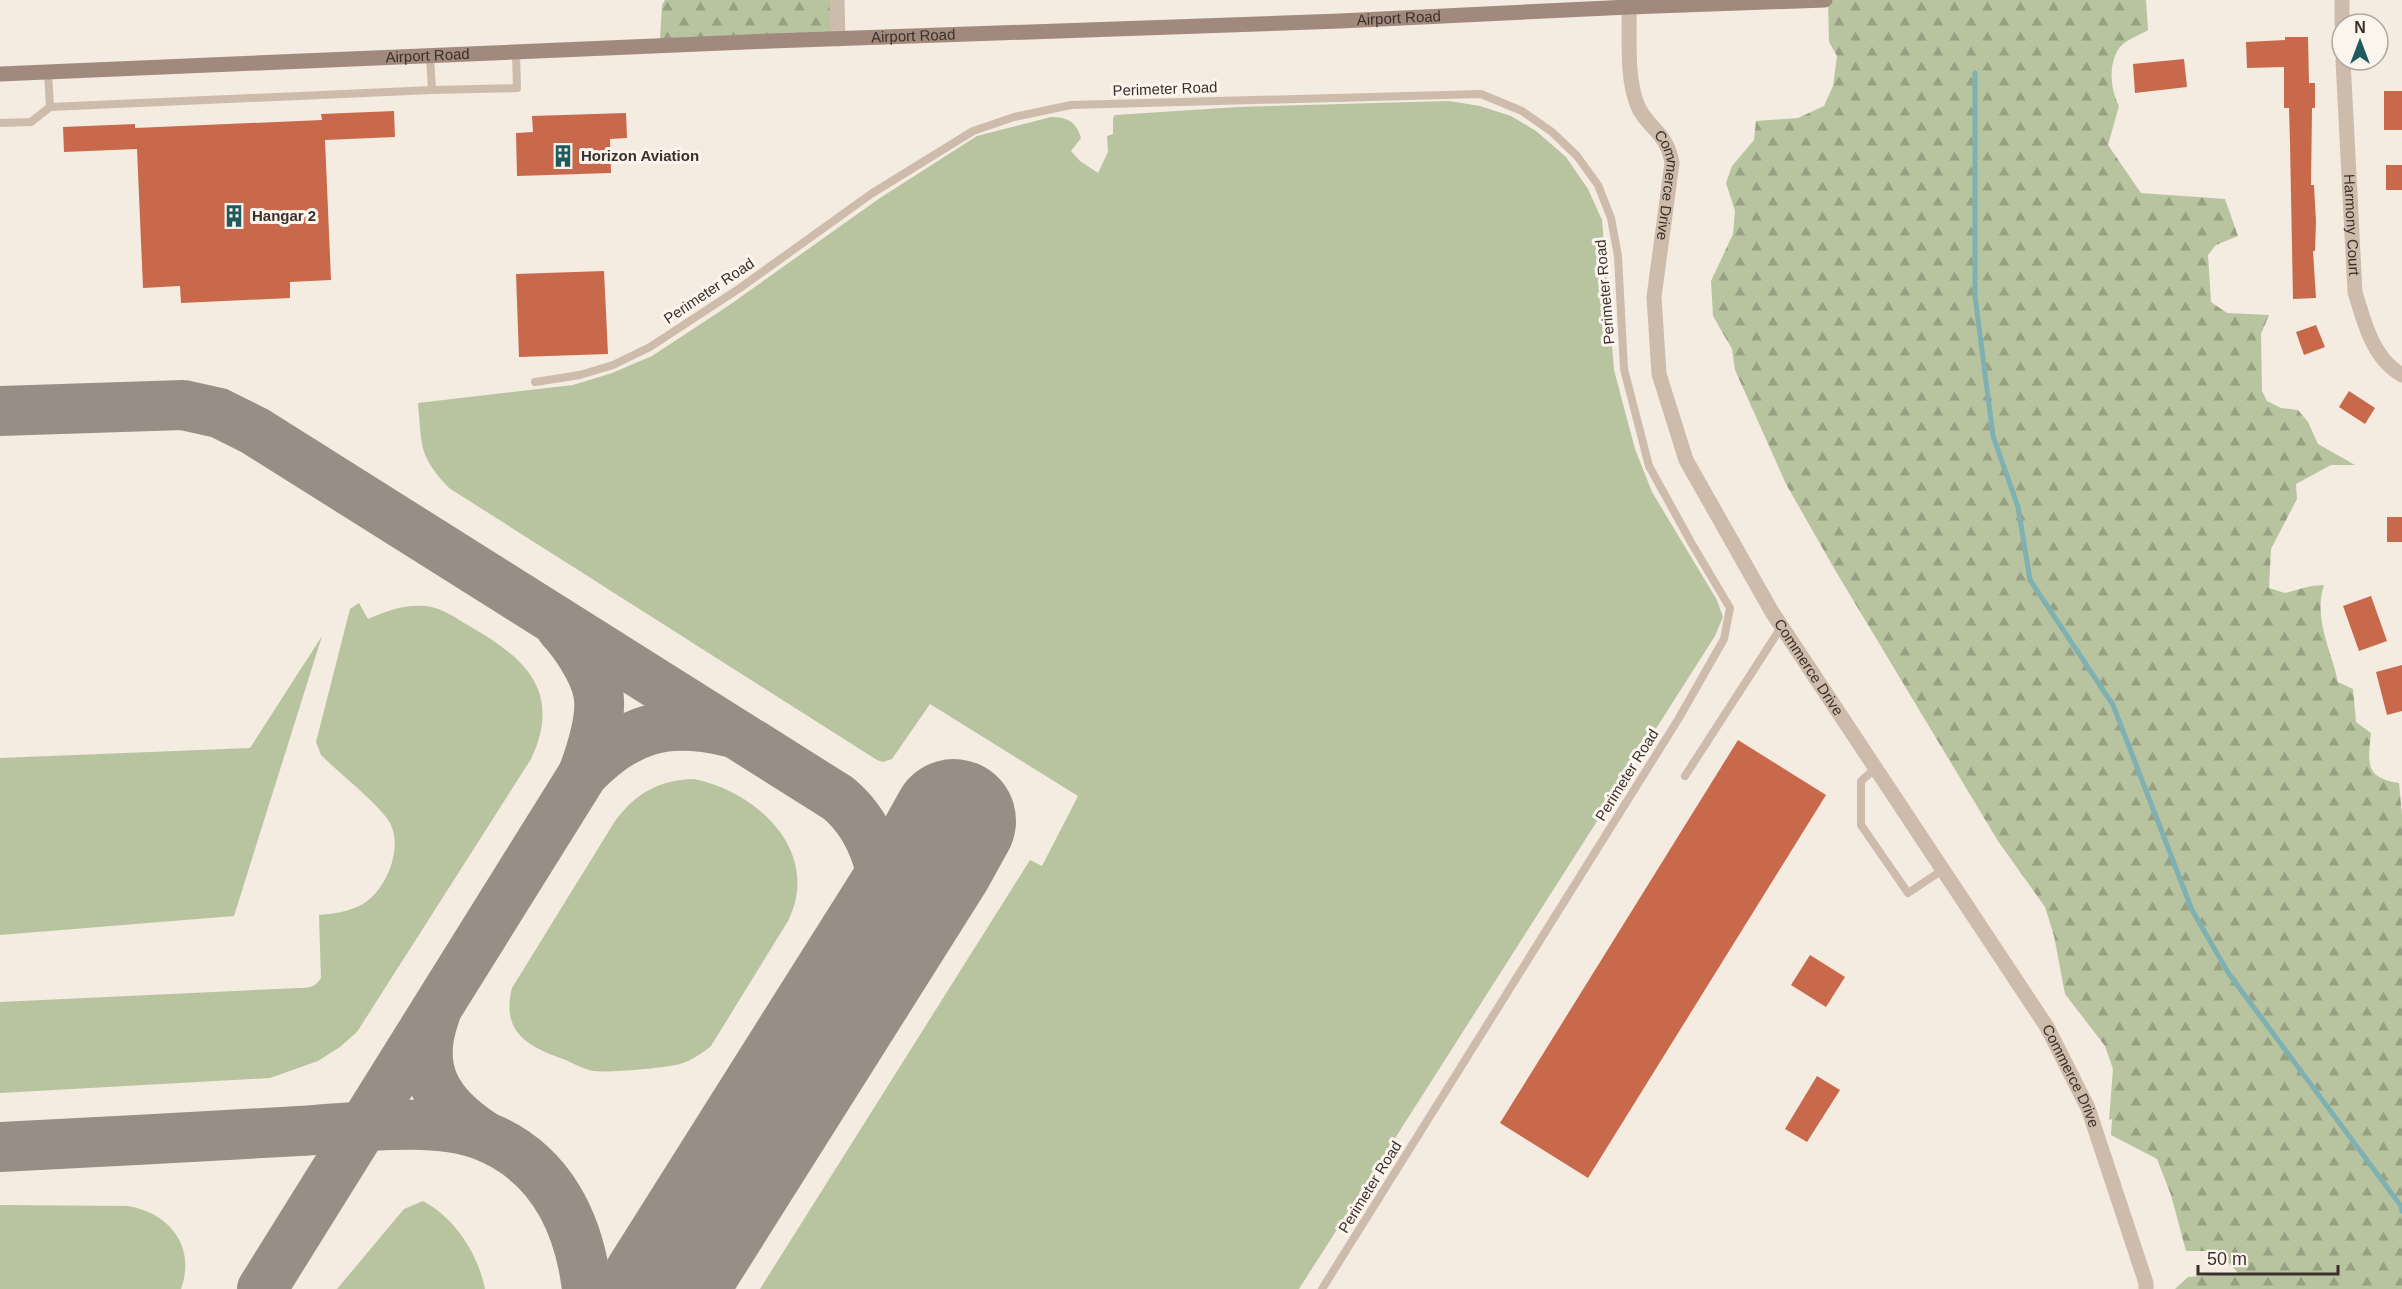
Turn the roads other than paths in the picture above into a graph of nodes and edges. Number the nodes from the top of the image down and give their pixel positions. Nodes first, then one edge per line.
1 (837, 0) edge
2 (1825, 0) edge
3 (1629, 7) junction
4 (838, 39) junction
5 (516, 53) junction
6 (430, 56) junction
7 (48, 72) junction
8 (2344, 72) edge
9 (0, 74) edge
10 (432, 90) junction
11 (50, 107) junction
12 (0, 123) edge
13 (2402, 375) edge
14 (535, 382) dead end
15 (1782, 626) junction
16 (1876, 768) junction
17 (1685, 776) dead end
18 (1944, 869) junction
19 (1322, 1289) edge
20 (2146, 1289) edge

1 - 4 street
2 - 3 main road, Airport Road
3 - 4 main road, Airport Road
3 - 15 street, Commerce Drive
4 - 5 main road, Airport Road
5 - 6 main road, Airport Road
5 - 10 lane
6 - 7 main road, Airport Road
6 - 10 lane
7 - 9 main road, Airport Road
7 - 11 lane
8 - 13 street, Harmony Court
10 - 11 lane
11 - 12 lane
14 - 19 lane, Perimeter Road
15 - 16 street, Commerce Drive
15 - 17 lane
16 - 18 street, Commerce Drive
16 - 18 lane
18 - 20 street, Commerce Drive

